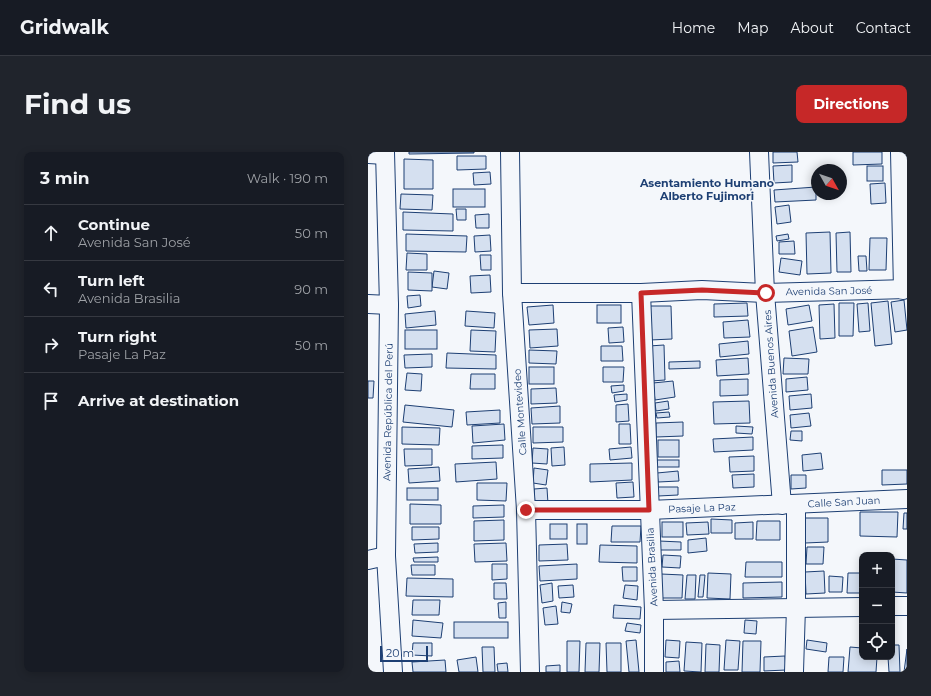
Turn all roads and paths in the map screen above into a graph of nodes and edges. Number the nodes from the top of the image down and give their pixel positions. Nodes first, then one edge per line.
1 (510, 152) edge
2 (759, 152) edge
3 (900, 152) edge
4 (379, 154) edge
5 (905, 290) edge
6 (512, 293) junction
7 (641, 293) junction
8 (766, 293) junction
9 (368, 304) edge
10 (390, 304) junction
11 (907, 499) edge
12 (789, 504) junction
13 (526, 510) junction
14 (649, 510) junction
15 (386, 556) junction
16 (368, 560) edge
17 (895, 606) edge
18 (907, 606) edge
19 (796, 607) junction
20 (859, 607) edge
21 (654, 610) junction
22 (393, 672) edge
23 (530, 672) edge
24 (654, 672) edge
25 (794, 672) edge

1 - 6 street, Calle Montevideo
2 - 8 street, Avenida Buenos Aires
3 - 5 street
4 - 10 street, Avenida República del Perú
5 - 8 street, Avenida San José
6 - 7 street, Avenida San José
6 - 13 street, Calle Montevideo
7 - 8 street, Avenida San José
7 - 14 street, Avenida Brasilia
8 - 12 street, Avenida Buenos Aires
9 - 10 street
10 - 15 street, Avenida República del Perú
11 - 12 street, Calle San Juan
12 - 14 street, Pasaje La Paz
12 - 19 street, Avenida Buenos Aires
13 - 14 street, Pasaje La Paz
13 - 23 street, Calle Montevideo
14 - 21 street, Avenida Brasilia
15 - 16 street
15 - 22 street, Avenida República del Perú
17 - 18 street
19 - 20 street
19 - 21 street
19 - 25 street, Avenida Buenos Aires
21 - 24 street, Avenida Brasilia

